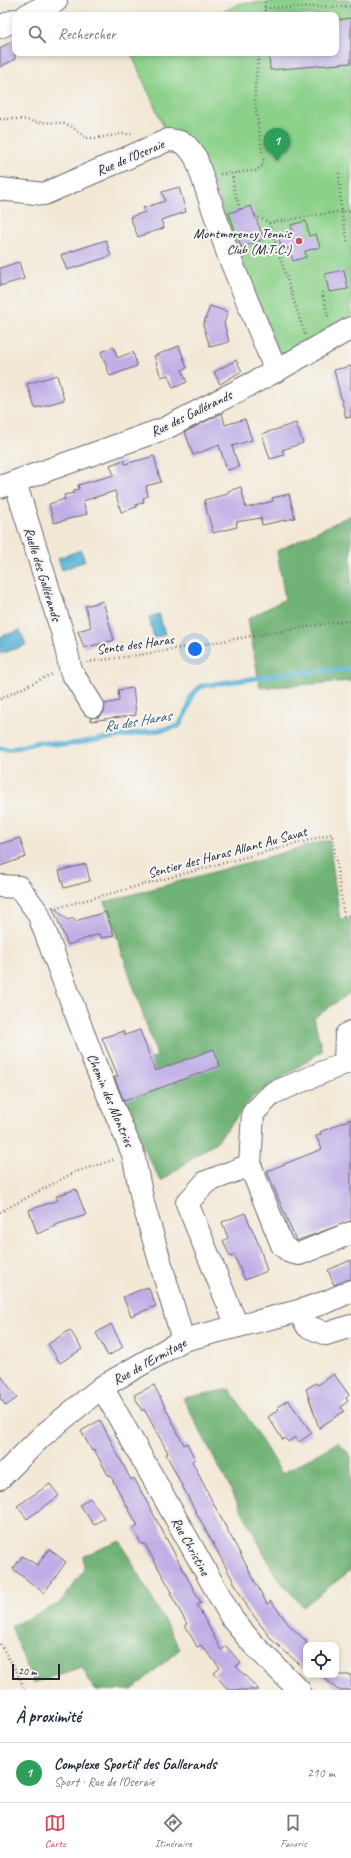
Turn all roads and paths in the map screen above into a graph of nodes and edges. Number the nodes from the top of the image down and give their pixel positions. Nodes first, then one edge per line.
1 (265, 0) edge
2 (56, 1) dead end
3 (351, 6) edge
4 (265, 8) junction
5 (33, 12) edge
6 (264, 12) edge
7 (12, 21) edge
8 (0, 27) edge
9 (259, 56) edge
10 (0, 119) edge
11 (159, 144) junction
12 (339, 173) dead end
13 (0, 189) edge
14 (240, 209) dead end
15 (341, 211) junction
16 (351, 212) edge
17 (255, 215) dead end
18 (269, 223) junction
19 (348, 242) dead end
20 (322, 292) dead end
21 (343, 332) edge
22 (310, 350) junction
23 (276, 371) junction
24 (7, 484) edge
25 (351, 622) edge
26 (70, 666) junction
27 (0, 699) edge
28 (93, 706) dead end
29 (0, 886) edge
30 (38, 913) junction
31 (351, 915) edge
32 (351, 1032) edge
33 (348, 1063) edge
34 (133, 1154) junction
35 (250, 1165) junction
36 (0, 1212) edge
37 (351, 1233) edge
38 (351, 1291) edge
39 (299, 1310) junction
40 (237, 1326) junction
41 (351, 1326) edge
42 (183, 1340) junction
43 (102, 1387) junction
44 (0, 1478) edge
45 (0, 1644) edge
46 (25, 1690) edge
47 (299, 1690) edge

1 - 4 path
2 - 5 street
3 - 4 path
4 - 6 path
7 - 8 street
9 - 14 path
10 - 11 path
11 - 13 street, Rue de l'Oseraie
11 - 23 street, Rue de l'Oseraie
12 - 15 path
15 - 16 path
15 - 18 path
15 - 19 path
17 - 18 path
18 - 22 path
20 - 21 path
21 - 22 street, Rue des Gallérands
22 - 23 street, Rue des Gallérands
23 - 24 street, Rue des Gallérands
24 - 26 street, Ruelle des Gallérands
25 - 26 path, Sente des Haras
26 - 27 path, Sente des Haras
26 - 28 street, Ruelle des Gallérands
29 - 30 street, Chemin des Montries
30 - 31 path, Sentier des Haras Allant Au Savat
30 - 34 street, Chemin des Montries
32 - 33 street
33 - 35 street
34 - 36 path
34 - 42 street, Chemin des Montries
35 - 37 street
35 - 40 street
38 - 39 street, Rue de l'Ermitage
39 - 40 street, Rue de l'Ermitage
39 - 41 street
40 - 42 street, Rue de l'Ermitage
42 - 43 street, Rue de l'Ermitage
43 - 44 street, Rue de l'Ermitage
43 - 47 street, Rue Christine
45 - 46 path

